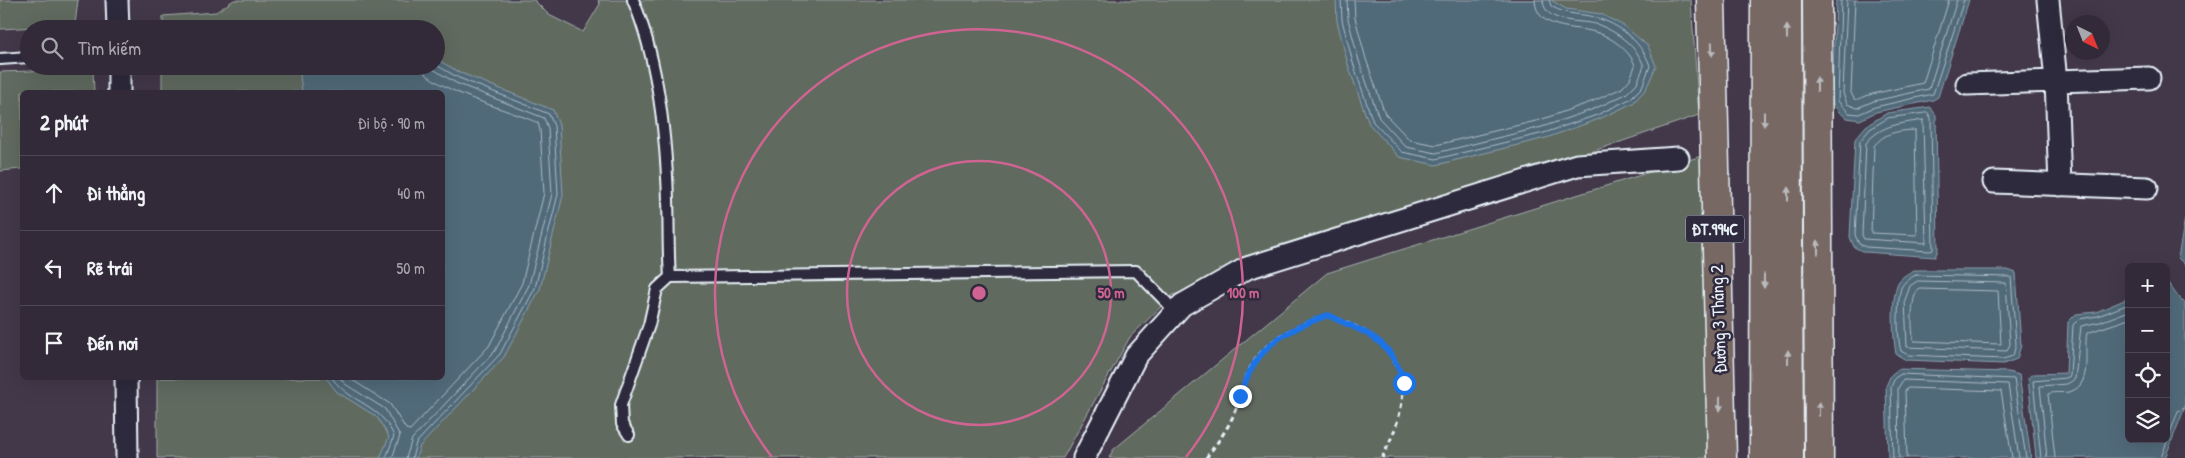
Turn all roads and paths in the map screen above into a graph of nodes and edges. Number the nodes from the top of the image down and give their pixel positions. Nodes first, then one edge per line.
1 (117, 0) edge
2 (633, 0) edge
3 (1711, 0) edge
4 (1765, 0) edge
5 (1787, 0) edge
6 (1817, 0) edge
7 (2048, 0) edge
8 (118, 20) edge
9 (0, 58) edge
10 (20, 58) edge
11 (119, 75) edge
12 (2149, 78) dead end
13 (2056, 81) junction
14 (1967, 84) dead end
15 (119, 90) edge
16 (1678, 158) dead end
17 (1994, 182) dead end
18 (2060, 184) junction
19 (2147, 188) dead end
20 (670, 277) junction
21 (1176, 312) junction
22 (126, 380) edge
23 (629, 435) dead end
24 (127, 458) edge
25 (1084, 458) edge
26 (1206, 458) edge
27 (1382, 458) edge
28 (1722, 458) edge
29 (1764, 458) edge
30 (1789, 458) edge
31 (1819, 458) edge

1 - 8 street
2 - 20 lane
3 -> 28 main road, Đường 3 Tháng 2 / ĐT.994C
4 -> 29 main road, ĐT.994C
30 -> 5 main road
31 -> 6 main road
7 - 13 street
9 - 10 lane
11 - 15 street
12 - 13 street
13 - 14 street
13 - 18 street
16 - 21 street
17 - 18 street
18 - 19 street
20 - 21 lane
20 - 23 lane
21 - 25 street
22 - 24 street
26 - 27 path

